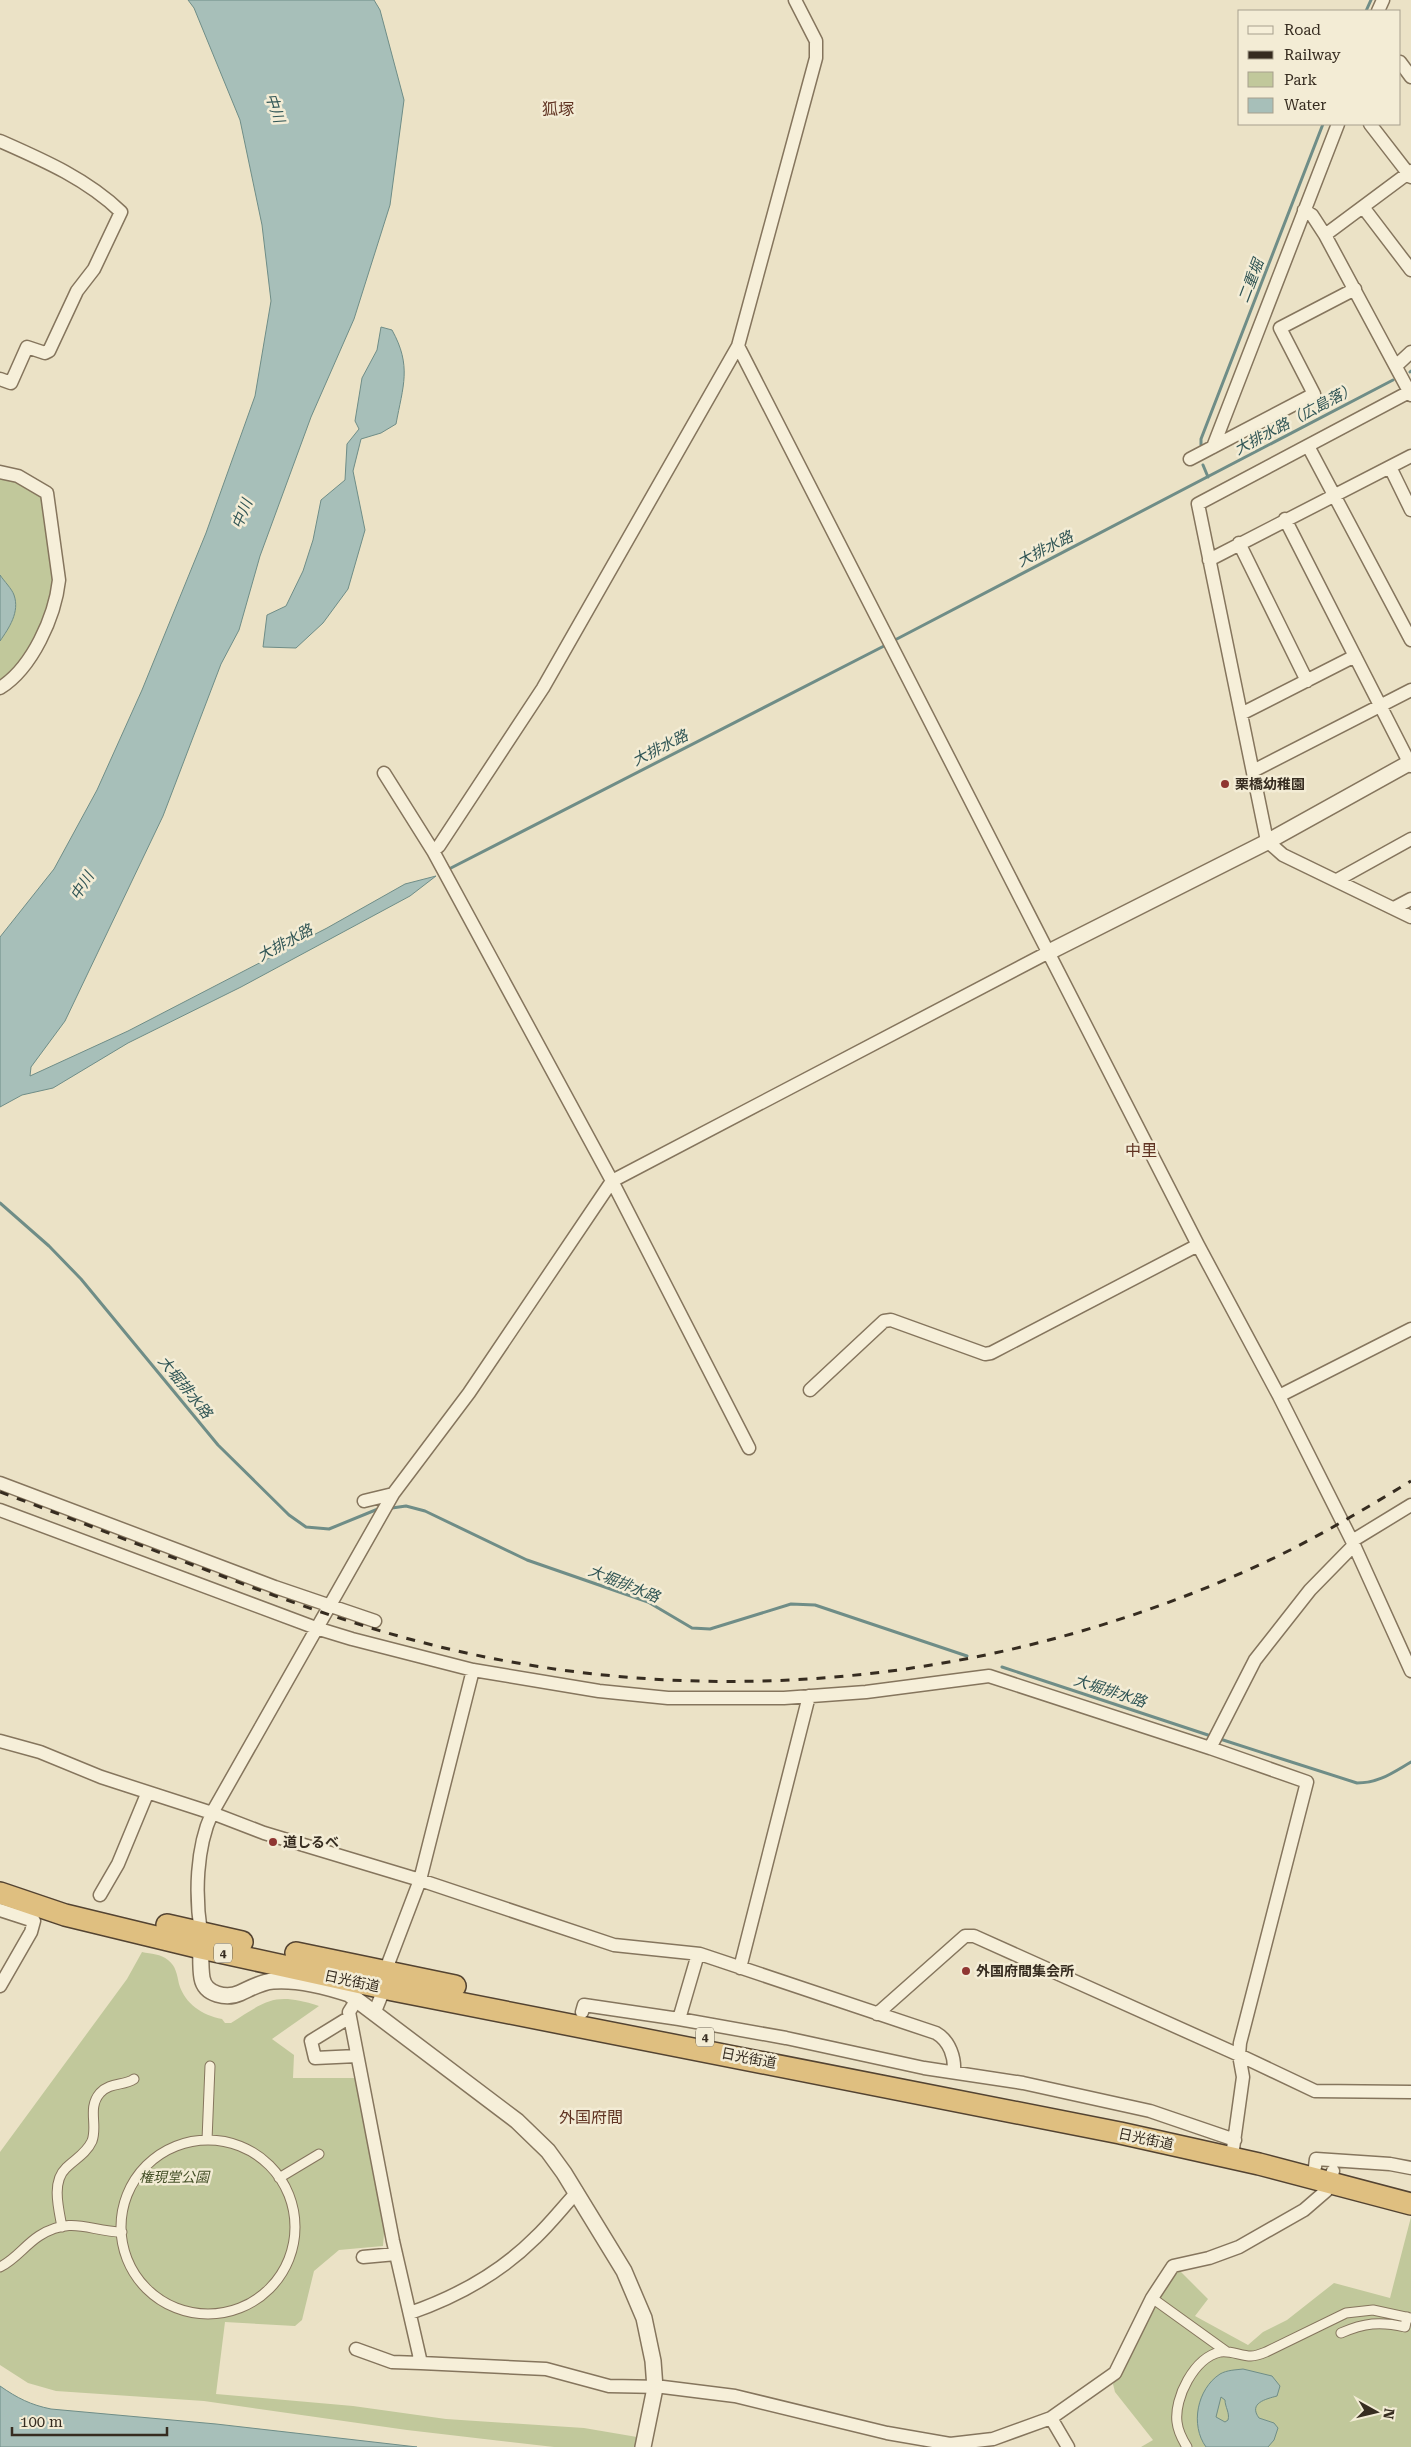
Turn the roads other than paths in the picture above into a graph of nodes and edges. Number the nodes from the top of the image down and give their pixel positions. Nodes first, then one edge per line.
1 (795, 0) edge
2 (1401, 63) edge
3 (1411, 76) edge
4 (1338, 125) edge
5 (1371, 125) edge
6 (0, 141) edge
7 (1410, 174) edge
8 (1363, 207) junction
9 (1304, 210) junction
10 (1325, 235) junction
11 (1411, 270) edge
12 (1355, 289) junction
13 (738, 346) junction
14 (1411, 352) edge
15 (1396, 366) junction
16 (0, 379) edge
17 (1409, 391) edge
18 (1308, 446) junction
19 (1213, 447) junction
20 (1411, 456) edge
21 (1190, 459) dead end
22 (1390, 466) junction
23 (0, 472) edge
24 (1334, 495) junction
25 (1411, 510) edge
26 (1285, 519) junction
27 (1239, 543) junction
28 (1209, 560) junction
29 (1411, 640) edge
30 (1355, 656) junction
31 (1307, 681) junction
32 (0, 688) edge
33 (1411, 690) edge
34 (1380, 706) junction
35 (1241, 714) junction
36 (1411, 764) edge
37 (1253, 771) junction
38 (384, 773) dead end
39 (1411, 839) edge
40 (1267, 841) junction
41 (435, 854) junction
42 (1338, 880) junction
43 (1411, 899) edge
44 (1394, 908) junction
45 (1411, 917) edge
46 (1049, 952) junction
47 (612, 1181) junction
48 (1198, 1245) junction
49 (1411, 1329) edge
50 (810, 1390) dead end
51 (1278, 1396) junction
52 (749, 1448) dead end
53 (0, 1483) edge
54 (393, 1494) junction
55 (364, 1501) dead end
56 (1411, 1505) edge
57 (0, 1510) edge
58 (1353, 1543) junction
59 (330, 1605) junction
60 (375, 1621) dead end
61 (316, 1628) junction
62 (473, 1670) junction
63 (1411, 1671) edge
64 (809, 1696) junction
65 (0, 1741) edge
66 (1210, 1748) junction
67 (148, 1794) junction
68 (212, 1813) junction
69 (0, 1880) edge
70 (420, 1880) junction
71 (0, 1893) edge
72 (100, 1895) dead end
73 (0, 1910) edge
74 (201, 1941) junction
75 (698, 1954) junction
76 (388, 1964) dead end
77 (740, 1968) junction
78 (0, 1986) edge
79 (382, 1994) dead end
80 (356, 2001) junction
81 (582, 2012) junction
82 (374, 2014) junction
83 (877, 2014) junction
84 (350, 2017) junction
85 (678, 2019) junction
86 (1240, 2054) junction
87 (357, 2056) junction
88 (210, 2066) dead end
89 (954, 2072) junction
90 (134, 2079) dead end
91 (1411, 2092) edge
92 (207, 2140) junction
93 (1234, 2144) junction
94 (319, 2154) dead end
95 (1411, 2168) edge
96 (1326, 2173) junction
97 (280, 2178) junction
98 (1411, 2191) edge
99 (577, 2192) junction
100 (1411, 2204) edge
101 (62, 2227) junction
102 (122, 2232) junction
103 (396, 2254) junction
104 (363, 2257) dead end
105 (0, 2267) edge
106 (1152, 2298) junction
107 (410, 2313) junction
108 (1409, 2317) edge
109 (1341, 2333) dead end
110 (356, 2349) dead end
111 (1228, 2353) junction
112 (421, 2363) junction
113 (655, 2388) junction
114 (1051, 2418) junction
115 (643, 2447) edge
116 (1068, 2447) edge
117 (1187, 2447) edge

1 - 13 street
2 - 3 street
4 - 9 street
5 - 7 street
6 - 16 street
7 - 8 street
8 - 10 street
8 - 11 street
9 - 10 street
9 - 19 street
10 - 12 street
12 - 15 street
12 - 19 street
13 - 41 street
13 - 46 street
14 - 15 street
15 - 17 street
17 - 18 street
18 - 24 street
18 - 28 street
19 - 21 street
20 - 22 street
22 - 24 street
22 - 25 street
23 - 32 street
24 - 26 street
24 - 29 street
26 - 27 street
26 - 30 street
27 - 28 street
27 - 31 street
28 - 35 street
30 - 31 street
30 - 34 street
31 - 35 street
33 - 34 street
34 - 36 street
34 - 37 street
35 - 37 street
36 - 40 street
37 - 40 street
38 - 41 street
39 - 42 street
40 - 42 street
40 - 46 street
41 - 47 street
42 - 44 street
43 - 44 street
44 - 45 street
46 - 47 street
46 - 48 street
47 - 52 street
47 - 54 street
48 - 50 street
48 - 51 street
49 - 51 street
51 - 58 street
53 - 59 street
54 - 55 street
54 - 59 street
56 - 58 street
57 - 61 street
58 - 63 street
58 - 66 street
59 - 60 street
59 - 61 street
61 - 62 street
61 - 68 street
62 - 64 street
62 - 70 street
64 - 66 street
64 - 77 street
65 - 67 street
66 - 86 street
67 - 68 street
67 - 72 street
68 - 70 street
68 - 74 street
69 - 74 highway, 日光街道 / 4
70 - 75 street
70 - 76 street
71 - 74 highway, 日光街道 / 4
73 - 78 street
74 - 80 street
74 - 81 highway, 日光街道 / 4
74 - 96 highway, 日光街道 / 4
75 - 77 street
75 - 85 street
77 - 83 street
79 - 82 street
80 - 82 street
80 - 84 street
81 - 85 street
81 - 93 highway, 日光街道 / 4
82 - 99 street
83 - 86 street
83 - 89 street
84 - 87 street
84 - 87 street
85 - 89 street
86 - 91 street
86 - 93 street
87 - 103 street
88 - 92 street
89 - 93 street
90 - 101 street
92 - 97 street
92 - 102 street
93 - 96 highway, 日光街道 / 4
94 - 97 street
95 - 96 street
96 - 98 highway, 日光街道 / 4
96 - 100 highway, 日光街道 / 4
96 - 106 street
97 - 102 street
99 - 107 street
99 - 113 street
101 - 102 street
101 - 105 street
103 - 104 street
103 - 107 street
106 - 111 street
106 - 114 street
107 - 112 street
108 - 109 street
108 - 111 street
110 - 112 street
111 - 117 street
112 - 113 street
113 - 114 street
113 - 115 street
114 - 116 street

